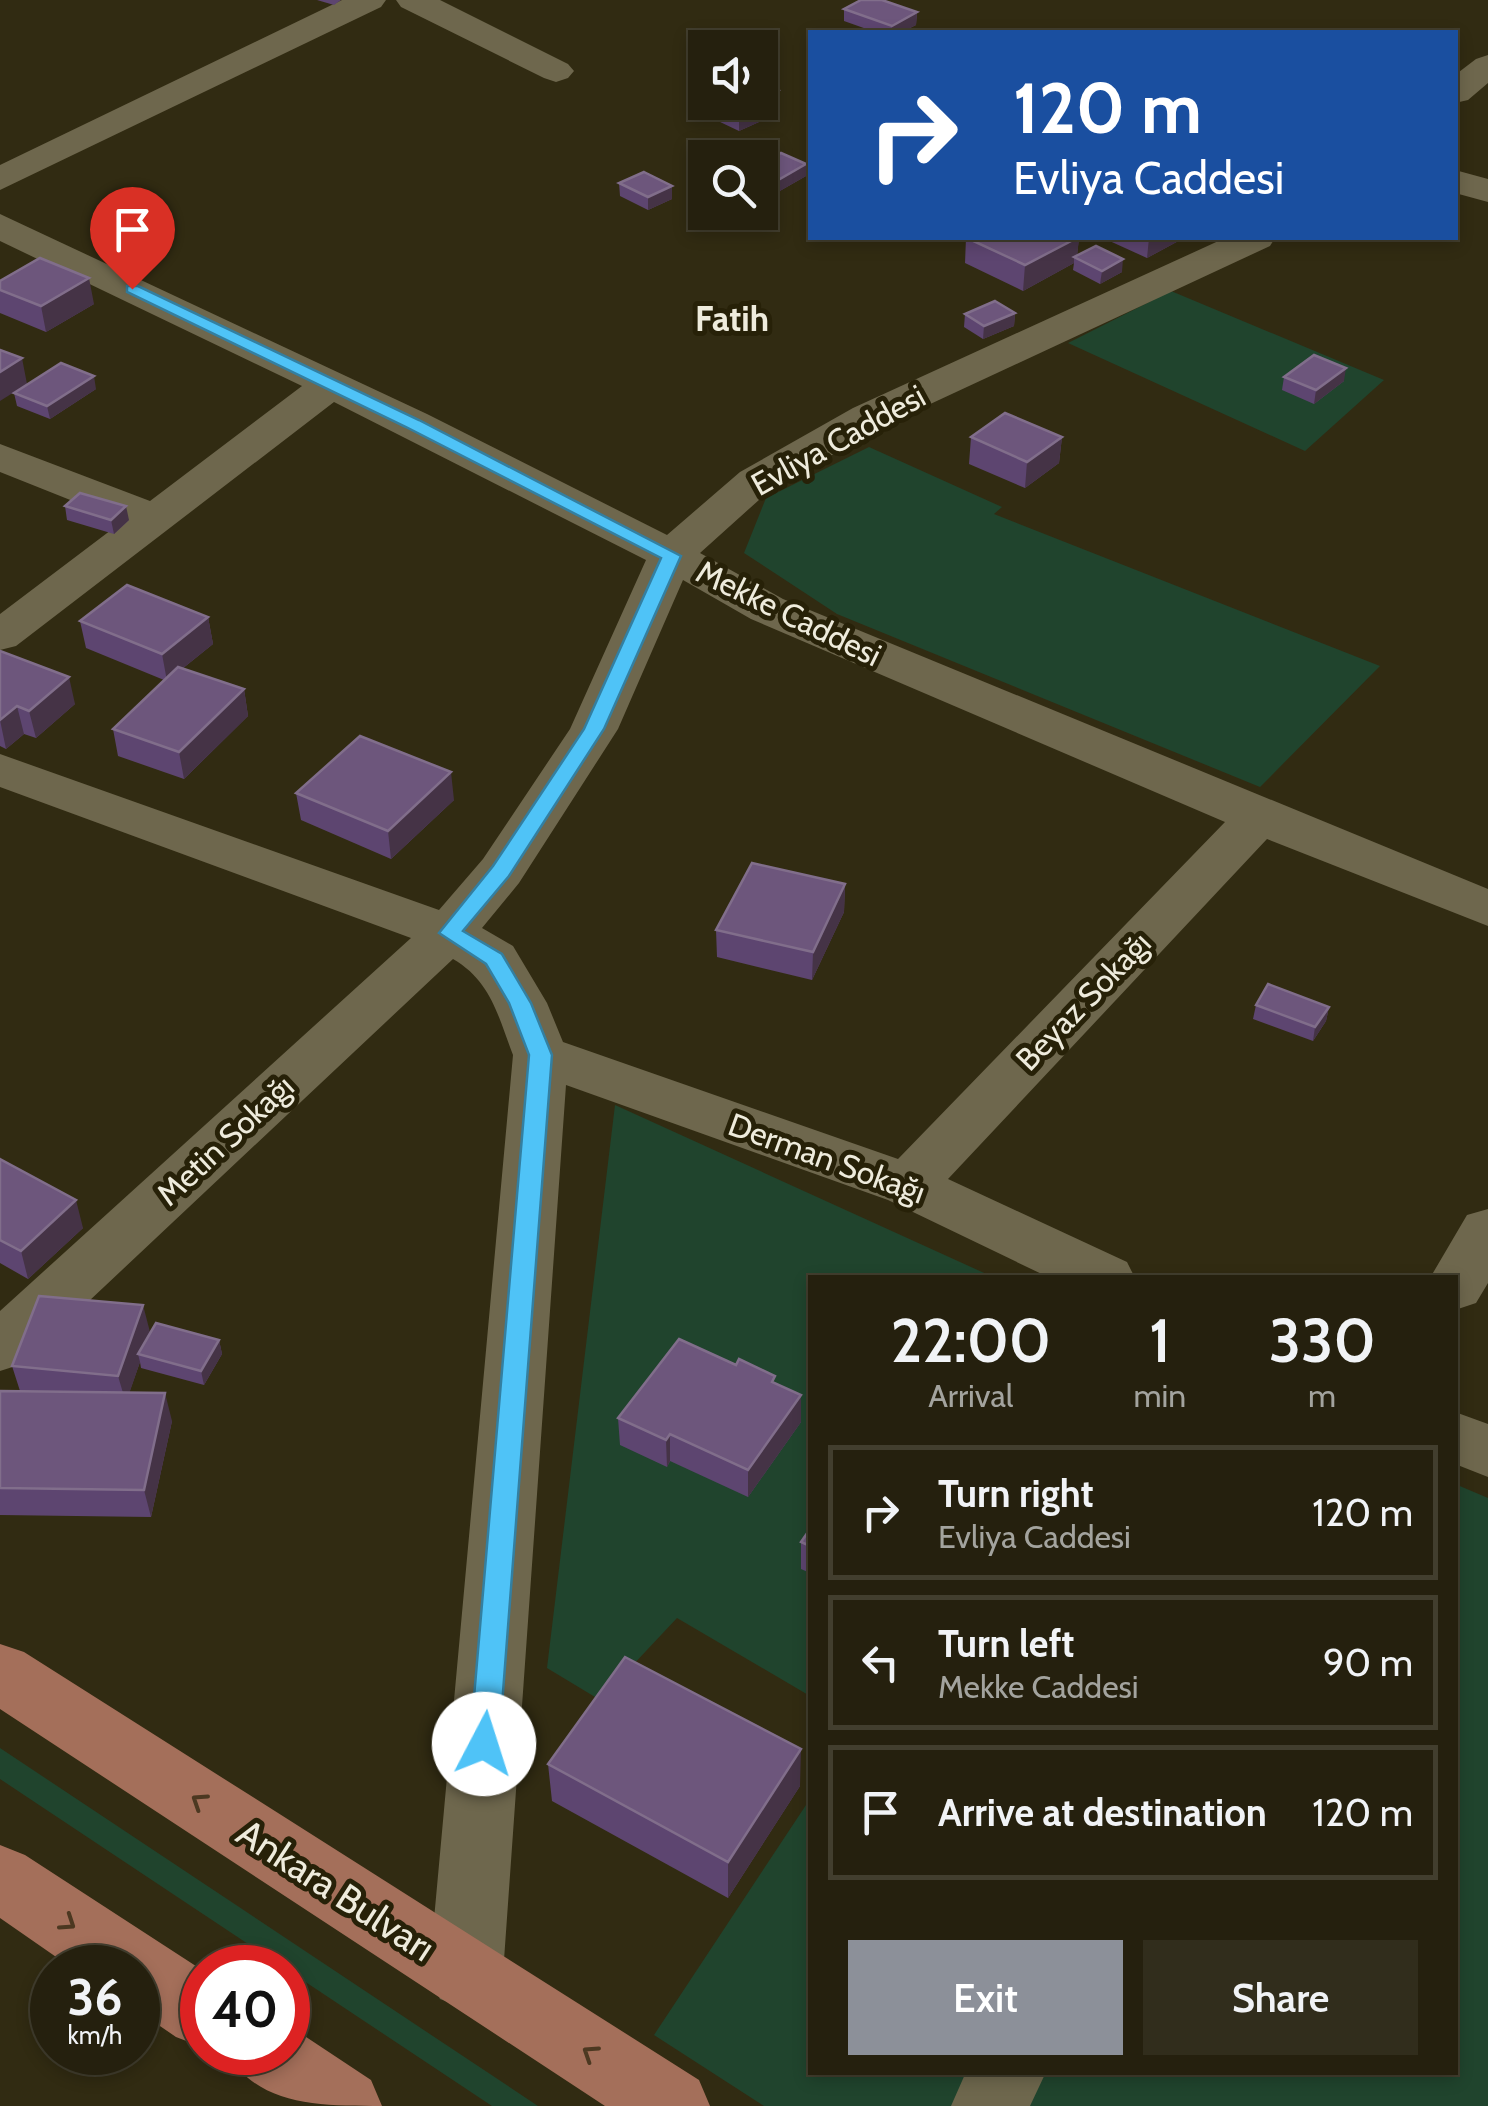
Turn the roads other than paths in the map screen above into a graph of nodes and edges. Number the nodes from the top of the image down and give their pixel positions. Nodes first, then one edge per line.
1 (369, 0) edge
2 (414, 0) edge
3 (1488, 66) edge
4 (556, 71) dead end
5 (1458, 90) edge
6 (0, 179) edge
7 (1458, 182) edge
8 (1488, 190) edge
9 (0, 226) edge
10 (1251, 240) edge
11 (331, 384) junction
12 (0, 456) edge
13 (155, 518) junction
14 (672, 556) junction
15 (0, 636) edge
16 (0, 770) edge
17 (1259, 817) junction
18 (1488, 909) edge
19 (450, 933) junction
20 (541, 1055) junction
21 (908, 1185) junction
22 (1488, 1231) edge
23 (1100, 1275) edge
24 (1458, 1282) edge
25 (0, 1348) edge
26 (1458, 1438) edge
27 (1488, 1451) edge
28 (0, 1673) edge
29 (0, 1878) edge
30 (101, 1945) edge
31 (466, 1974) junction
32 (298, 2075) edge
33 (1006, 2075) edge
34 (344, 2106) edge
35 (672, 2106) edge
36 (989, 2106) edge

1 - 6 street
2 - 4 street
3 - 5 street
7 - 8 street
9 - 11 street, Mekke Caddesi
10 - 14 street, Evliya Caddesi
11 - 13 street
11 - 14 street, Mekke Caddesi
12 - 13 street
13 - 15 street
14 - 17 street, Mekke Caddesi
14 - 19 street, Evliya Caddesi
16 - 19 street
17 - 18 street, Mekke Caddesi
17 - 21 street, Beyaz Sokağı
19 - 20 street
19 - 25 street, Metin Sokağı
20 - 21 street, Derman Sokağı
20 - 31 street
21 - 23 street, Derman Sokağı
22 - 24 street
26 - 27 street
31 -> 28 main road, Ankara Bulvarı
29 -> 30 main road
35 -> 31 main road, Ankara Bulvarı
32 - 34 main road
33 - 36 street

